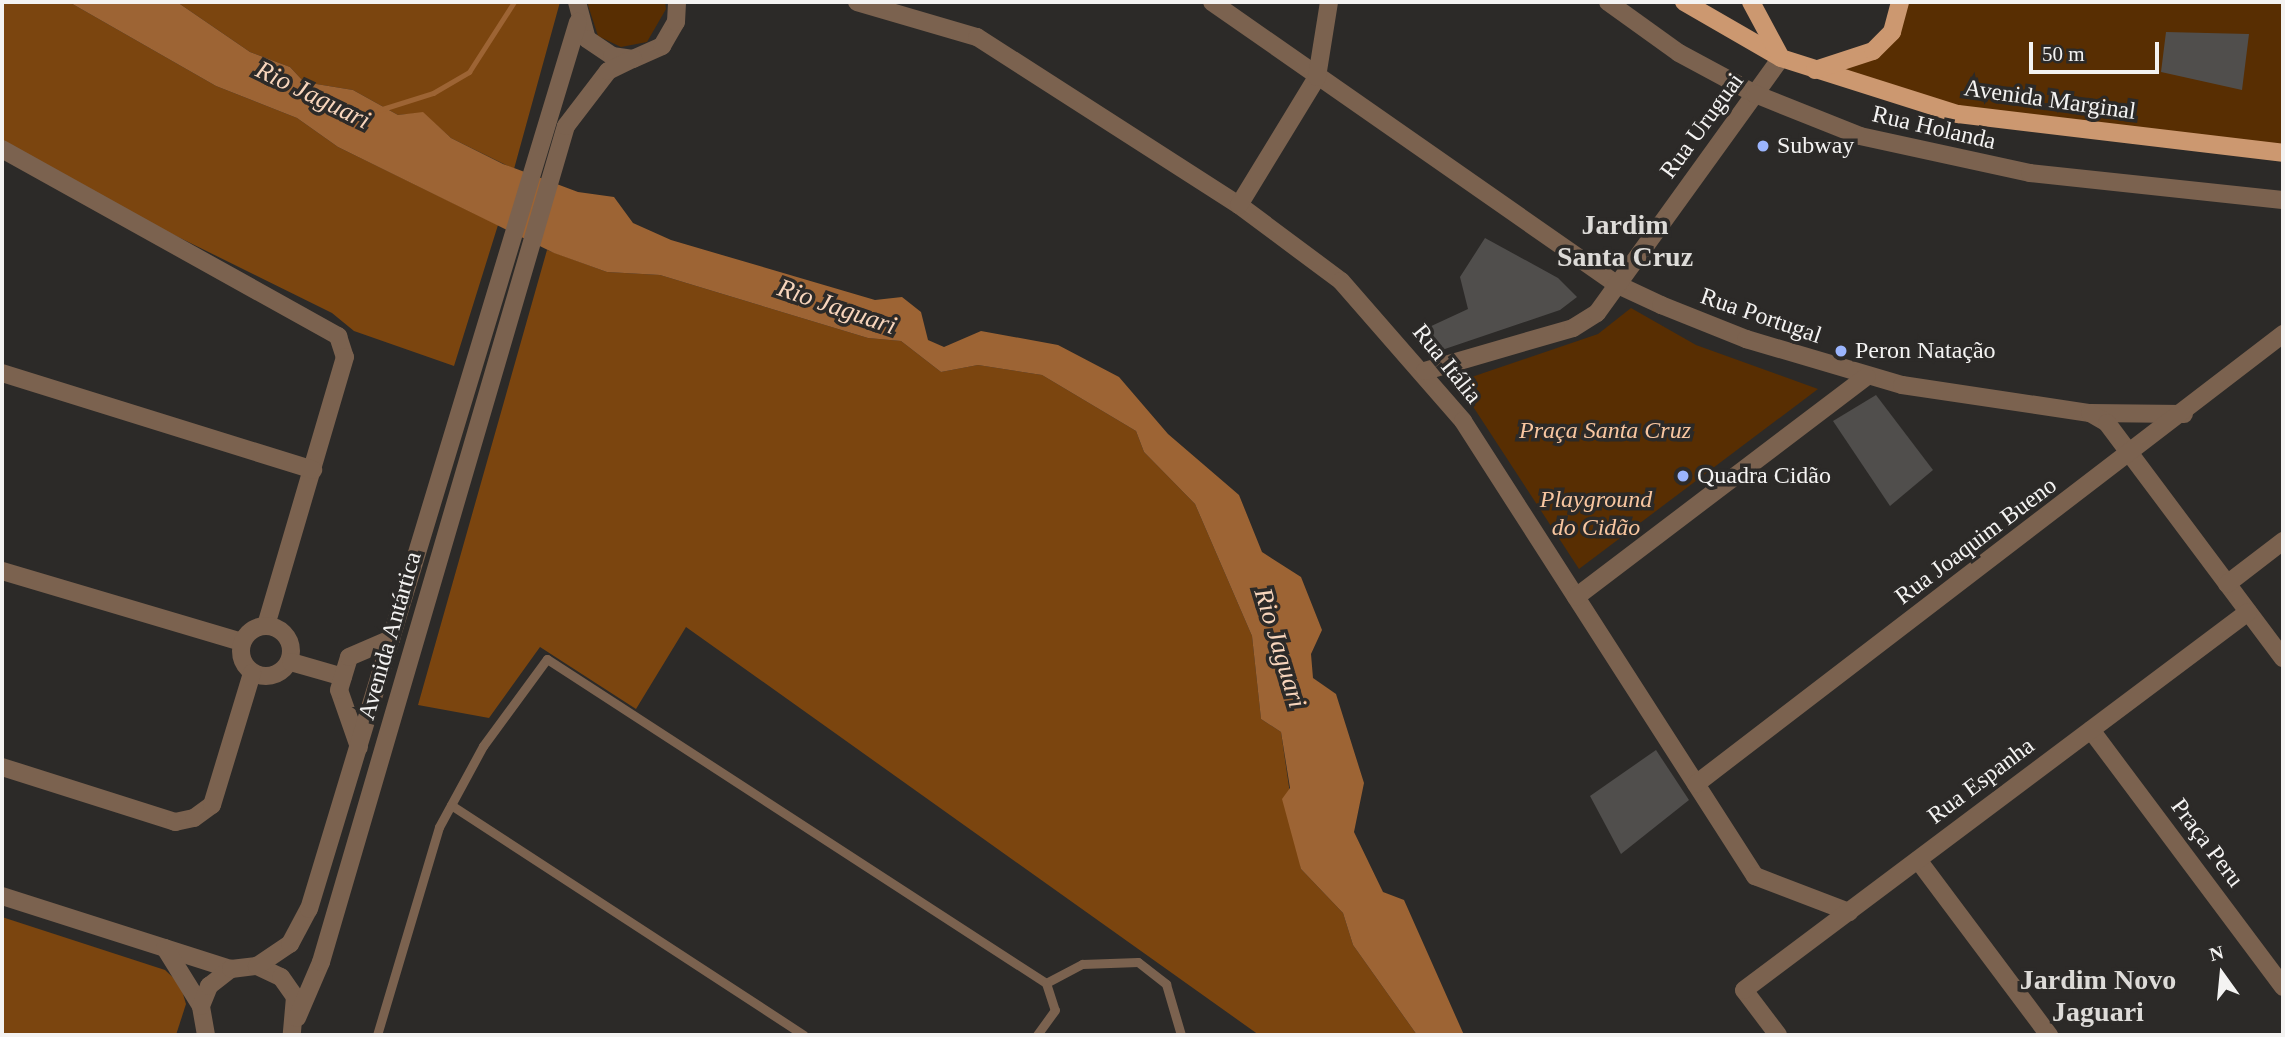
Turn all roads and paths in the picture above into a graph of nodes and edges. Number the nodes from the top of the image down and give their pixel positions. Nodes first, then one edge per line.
1 (578, 2) edge
2 (677, 2) edge
3 (857, 2) edge
4 (1212, 2) edge
5 (1329, 2) edge
6 (1608, 2) edge
7 (1684, 2) edge
8 (1751, 2) edge
9 (1900, 2) edge
10 (888, 5) edge
11 (578, 22) junction
12 (1781, 58) junction
13 (633, 59) junction
14 (1815, 70) junction
15 (1317, 77) junction
16 (1755, 94) junction
17 (2, 149) edge
18 (2283, 153) edge
19 (2282, 200) edge
20 (1238, 205) junction
21 (1616, 284) junction
22 (2283, 334) edge
23 (1425, 371) junction
24 (2, 373) edge
25 (1867, 376) junction
26 (2090, 412) junction
27 (2184, 414) junction
28 (2129, 455) junction
29 (313, 470) junction
30 (2283, 541) edge
31 (2, 571) edge
32 (2227, 584) junction
33 (1576, 597) junction
34 (2248, 612) junction
35 (266, 625) junction
36 (391, 639) junction
37 (242, 642) junction
38 (2283, 658) edge
39 (290, 662) junction
40 (252, 673) junction
41 (343, 677) junction
42 (2091, 730) junction
43 (359, 747) junction
44 (2, 766) edge
45 (1696, 784) junction
46 (451, 804) junction
47 (1918, 860) junction
48 (2, 896) edge
49 (1849, 912) junction
50 (160, 943) junction
51 (257, 966) junction
52 (231, 969) junction
53 (1046, 983) junction
54 (2283, 986) edge
55 (201, 1006) junction
56 (295, 1027) edge
57 (206, 1035) edge
58 (377, 1035) edge
59 (804, 1035) edge
60 (1037, 1035) edge
61 (1181, 1035) edge
62 (1778, 1035) edge
63 (2049, 1035) edge

1 - 11 street, Avenida Antártica
2 - 13 street, Avenida Antártica
3 - 10 street, Rua Itália
4 - 15 street, Rua Portugal
5 - 15 street
6 - 16 street, Rua Holanda
7 - 12 main road, Avenida Marginal
8 - 12 main road
9 - 14 main road
10 - 20 street, Rua Itália
11 - 13 street
11 - 36 street, Avenida Antártica
12 - 14 main road, Avenida Marginal
12 - 16 street, Rua Uruguai
13 - 56 street, Avenida Antártica
14 - 18 main road, Avenida Marginal
15 - 20 street
15 - 21 street, Rua Portugal
16 - 19 street, Rua Holanda
16 - 21 street, Rua Uruguai
17 - 29 street
20 - 23 street, Rua Itália
21 - 23 street, Rua Uruguai
21 - 25 street, Rua Portugal
22 - 27 street, Rua Joaquim Bueno
23 - 33 street, Rua Itália
24 - 29 street
25 - 26 street, Rua Portugal
25 - 33 street
26 - 27 street, Rua Portugal
26 - 28 street
27 - 28 street, Rua Joaquim Bueno
28 - 32 street
28 - 45 street, Rua Joaquim Bueno
29 - 35 street
30 - 32 street
31 - 37 street
32 - 34 street
33 - 45 street, Rua Itália
34 - 38 street
34 - 42 street, Rua Espanha
35 - 37 street
35 - 39 street
36 - 41 street
36 - 43 street, Avenida Antártica
37 - 40 street
39 - 40 street
39 - 41 street
40 - 44 street
41 - 43 street
42 - 47 street, Rua Espanha
42 - 54 street, Praça Peru
43 - 51 street, Avenida Antártica
45 - 49 street, Rua Itália
46 - 53 lane
46 - 58 lane
46 - 59 lane
47 - 49 street, Rua Espanha
47 - 63 street
48 - 50 street
49 - 62 street, Rua Espanha
50 - 52 street
50 - 55 street
51 - 52 street
51 - 56 street
52 - 55 street
53 - 60 lane
53 - 61 lane
55 - 57 street

